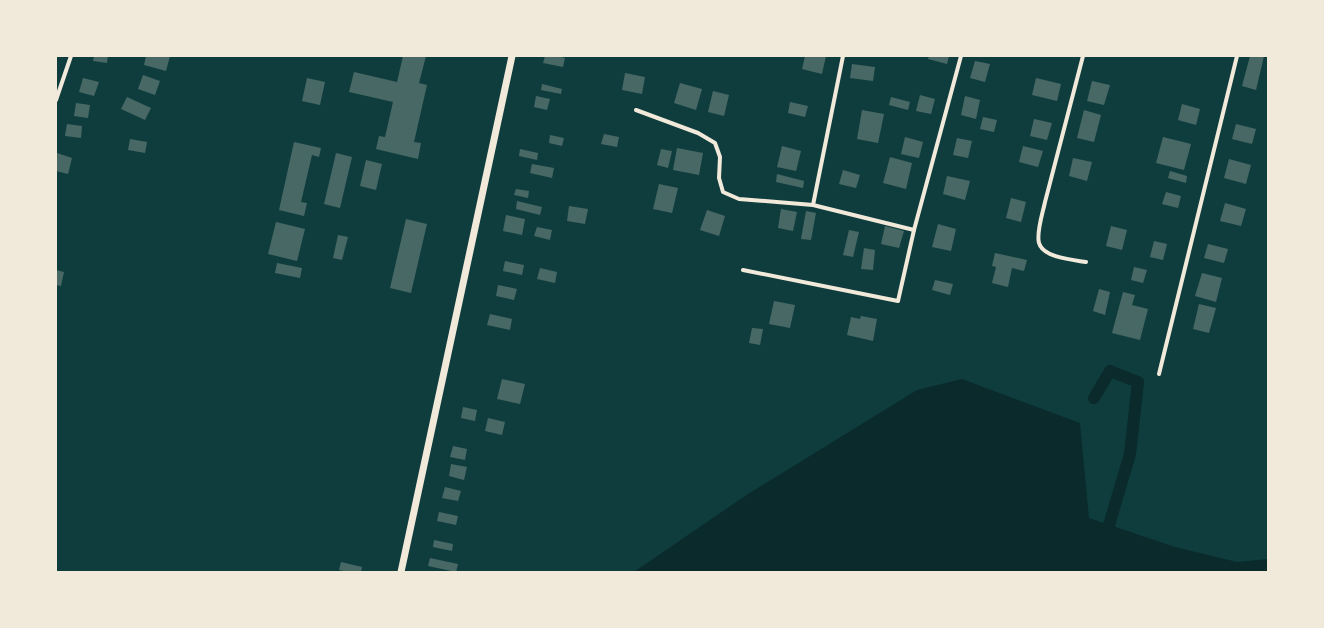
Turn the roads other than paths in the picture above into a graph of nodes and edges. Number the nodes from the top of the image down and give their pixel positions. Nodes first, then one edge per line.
1 (71, 56) edge
2 (512, 56) edge
3 (843, 56) edge
4 (962, 56) edge
5 (1083, 56) edge
6 (1237, 56) edge
7 (56, 100) edge
8 (636, 110) dead end
9 (813, 205) junction
10 (914, 230) junction
11 (1086, 262) dead end
12 (743, 270) dead end
13 (1159, 374) dead end
14 (401, 572) edge

1 - 7 street
2 - 14 street
3 - 9 street
4 - 10 street
5 - 11 street
6 - 13 street
8 - 9 street
9 - 10 street
10 - 12 street

